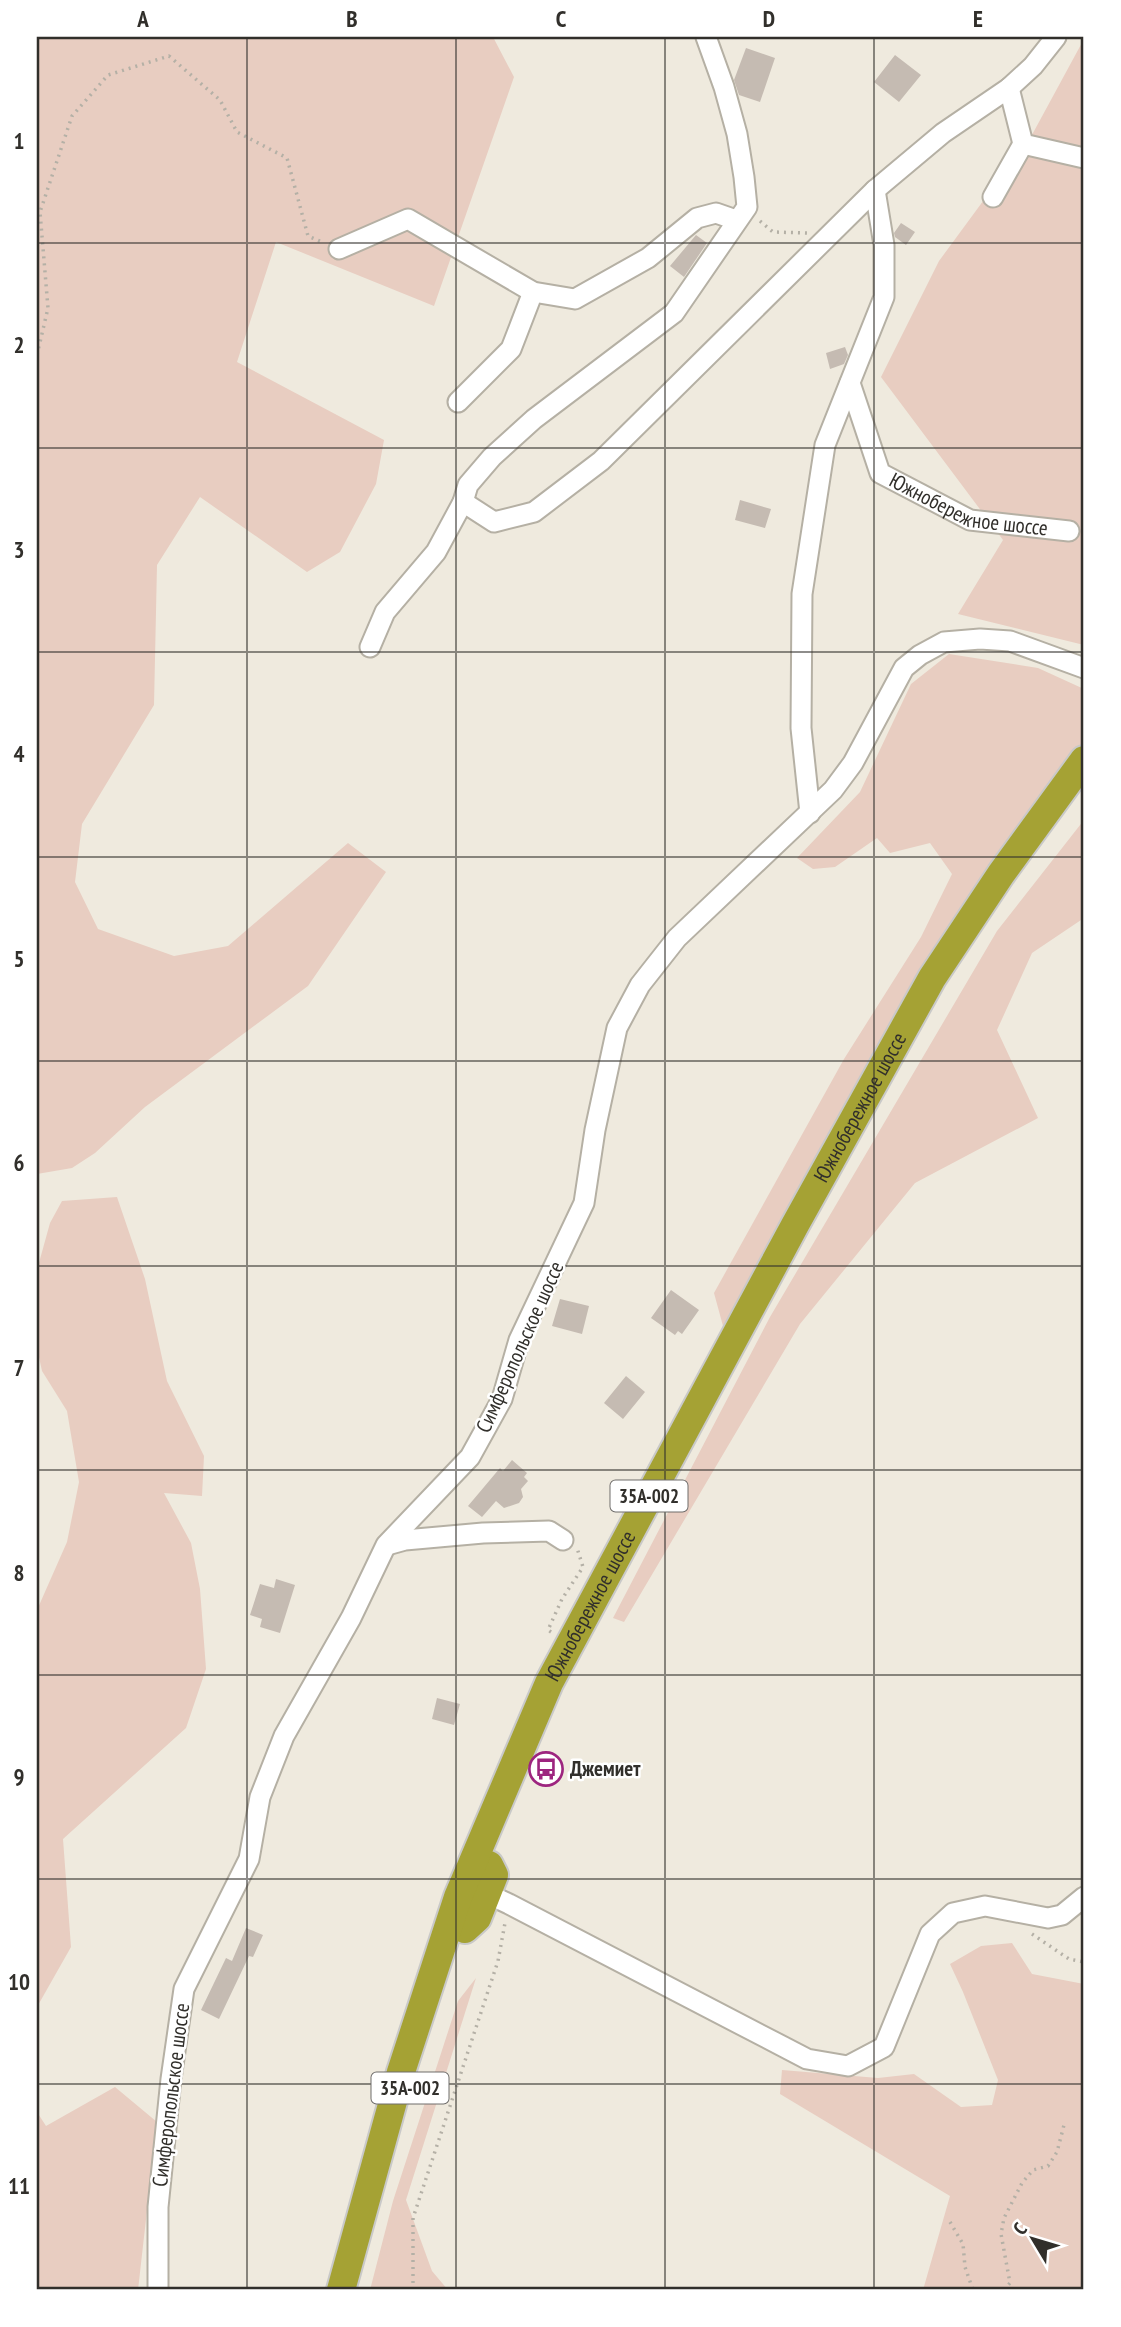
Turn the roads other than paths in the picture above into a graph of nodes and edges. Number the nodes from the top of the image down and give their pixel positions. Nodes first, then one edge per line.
1 (706, 37) edge
2 (1056, 37) edge
3 (1009, 88) junction
4 (1023, 144) junction
5 (1084, 158) edge
6 (875, 190) junction
7 (993, 197) dead end
8 (741, 213) junction
9 (339, 249) road end
10 (533, 292) junction
11 (850, 383) junction
12 (458, 402) dead end
13 (463, 502) junction
14 (1069, 531) dead end
15 (370, 647) dead end
16 (1084, 668) edge
17 (1084, 760) edge
18 (1084, 785) edge
19 (810, 813) junction
20 (563, 1540) road end
21 (386, 1545) junction
22 (489, 1824) junction
23 (487, 1888) junction
24 (1084, 1897) edge
25 (455, 1932) junction
26 (158, 2290) edge
27 (341, 2290) edge
28 (355, 2290) edge

1 - 8 street
2 - 3 street
3 - 4 street
3 - 6 street
4 - 5 street
4 - 7 street
6 - 11 street
6 - 13 street
8 - 10 street
8 - 13 street
9 - 10 street
10 - 12 street
11 - 14 street, Южнобережное шоссе
11 - 19 street
13 - 15 street
16 - 19 street, Симферопольское шоссе
17 - 22 highway, Южнобережное шоссе / 35А-002
18 - 23 highway, Южнобережное шоссе / 35А-002
19 - 21 street, Симферопольское шоссе
20 - 21 street
21 - 26 street, Симферопольское шоссе
22 - 23 highway
22 - 25 highway, Южнобережное шоссе / 35А-002
23 - 24 street
23 - 25 highway, Южнобережное шоссе / 35А-002
25 - 27 highway, Южнобережное шоссе / 35А-002
25 - 28 highway, Южнобережное шоссе / 35А-002

